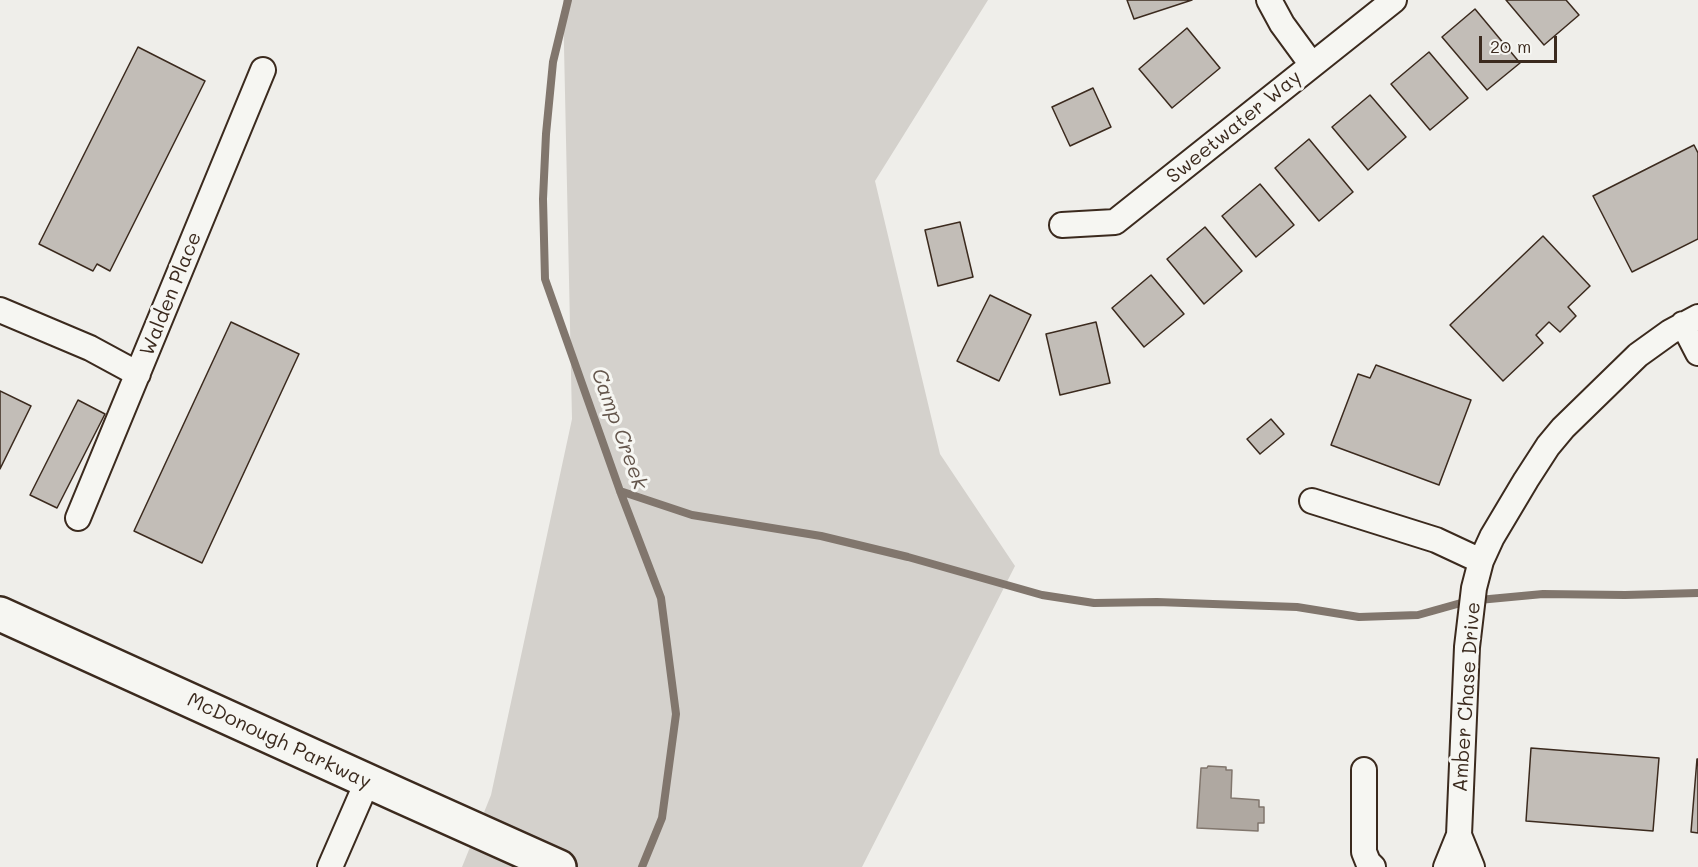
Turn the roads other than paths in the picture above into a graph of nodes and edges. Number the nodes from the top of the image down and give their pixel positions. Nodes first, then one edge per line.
1 (1269, 0) edge
2 (1394, 0) edge
3 (1312, 65) junction
4 (263, 70) dead end
5 (1062, 225) dead end
6 (0, 310) edge
7 (1691, 321) edge
8 (1698, 353) edge
9 (138, 374) junction
10 (1312, 501) dead end
11 (78, 518) dead end
12 (1481, 561) junction
13 (0, 614) edge
14 (1364, 770) dead end
15 (366, 782) junction
16 (1459, 835) junction
17 (330, 867) edge
18 (559, 867) edge
19 (1374, 867) edge
20 (1446, 867) edge
21 (1472, 867) edge

1 - 3 street
2 - 3 street, Sweetwater Way
3 - 5 street, Sweetwater Way
4 - 9 street, Walden Place
6 - 9 street
7 - 8 street, Amber Chase Drive
7 - 12 street, Amber Chase Drive
9 - 11 street, Walden Place
10 - 12 street
12 - 16 street, Amber Chase Drive
13 - 15 street, McDonough Parkway
14 - 19 street
15 - 17 street
15 - 18 street, McDonough Parkway
16 - 20 street, Amber Chase Drive
16 - 21 street, Amber Chase Drive

